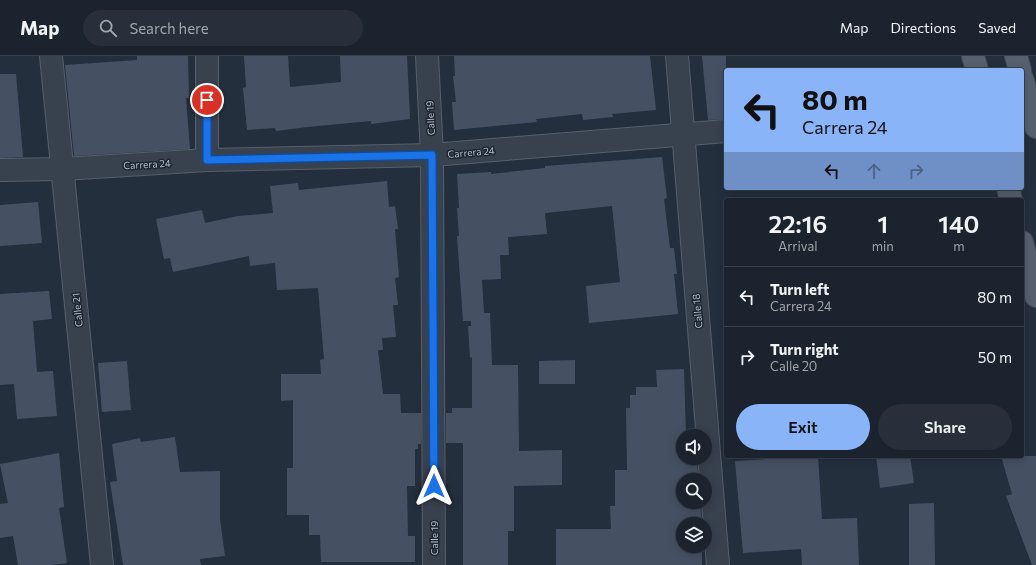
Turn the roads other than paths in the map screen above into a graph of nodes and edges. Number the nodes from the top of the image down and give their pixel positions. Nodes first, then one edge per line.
1 (51, 56) edge
2 (207, 56) edge
3 (427, 56) edge
4 (676, 56) edge
5 (973, 56) edge
6 (1016, 56) edge
7 (976, 68) edge
8 (1019, 68) edge
9 (1027, 93) edge
10 (1036, 126) edge
11 (724, 131) edge
12 (682, 135) junction
13 (432, 155) junction
14 (207, 160) junction
15 (63, 169) junction
16 (0, 170) edge
17 (1024, 250) edge
18 (1036, 296) edge
19 (102, 565) edge
20 (434, 565) edge
21 (718, 565) edge

1 - 15 street, Calle 21
2 - 14 street
3 - 13 street, Calle 19
4 - 12 street, Calle 18
5 - 7 main road
6 - 8 main road
9 - 10 main road
11 - 12 street, Carrera 24
12 - 13 street, Carrera 24
12 - 21 street, Calle 18
13 - 14 street, Carrera 24
13 - 20 street, Calle 19
14 - 15 street, Carrera 24
15 - 16 street, Carrera 24
15 - 19 street, Calle 21
17 - 18 main road

